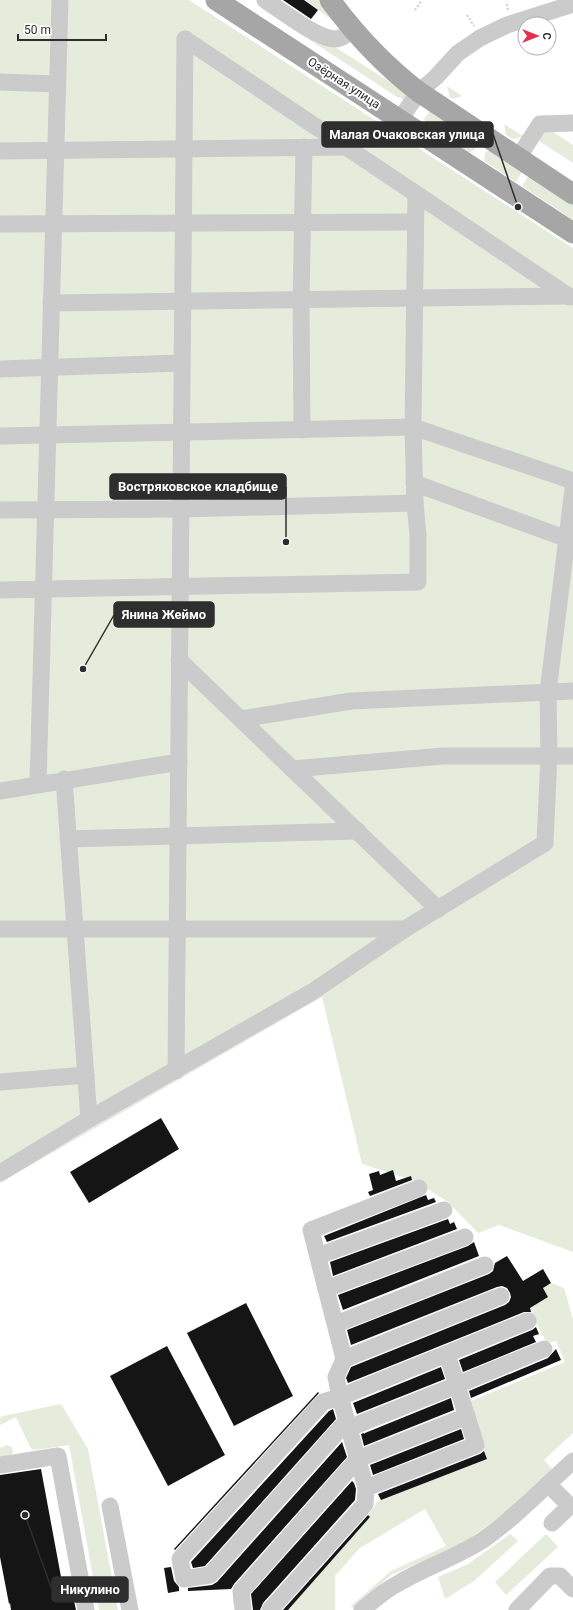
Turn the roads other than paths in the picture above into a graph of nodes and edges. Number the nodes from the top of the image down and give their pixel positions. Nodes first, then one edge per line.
1 (60, 0) edge
2 (266, 0) edge
3 (330, 0) edge
4 (227, 3) edge
5 (573, 4) edge
6 (354, 29) junction
7 (0, 82) edge
8 (57, 84) junction
9 (419, 92) junction
10 (400, 119) junction
11 (573, 123) edge
12 (304, 147) junction
13 (346, 147) junction
14 (184, 149) junction
15 (56, 151) junction
16 (0, 152) edge
17 (518, 158) junction
18 (416, 194) junction
19 (573, 194) edge
20 (415, 222) junction
21 (302, 223) junction
22 (0, 224) edge
23 (53, 224) junction
24 (183, 224) junction
25 (573, 233) edge
26 (571, 297) edge
27 (415, 298) junction
28 (301, 300) junction
29 (183, 301) junction
30 (51, 303) junction
31 (182, 363) junction
32 (49, 368) junction
33 (0, 369) edge
34 (414, 427) junction
35 (302, 430) junction
36 (181, 432) junction
37 (48, 435) junction
38 (0, 436) edge
39 (573, 481) edge
40 (414, 483) junction
41 (573, 489) edge
42 (415, 504) junction
43 (45, 509) junction
44 (181, 509) junction
45 (0, 510) edge
46 (570, 540) edge
47 (180, 587) junction
48 (0, 590) edge
49 (43, 590) junction
50 (179, 660) junction
51 (573, 691) edge
52 (548, 692) junction
53 (240, 719) junction
54 (549, 756) junction
55 (573, 756) edge
56 (179, 762) junction
57 (292, 769) junction
58 (64, 779) junction
59 (38, 784) junction
60 (0, 791) edge
61 (358, 831) junction
62 (178, 836) junction
63 (68, 839) junction
64 (438, 909) junction
65 (0, 929) edge
66 (75, 929) junction
67 (177, 929) junction
68 (405, 929) junction
69 (176, 1070) junction
70 (86, 1075) junction
71 (0, 1082) edge
72 (89, 1119) junction
73 (0, 1172) edge
74 (419, 1188) dead end
75 (444, 1210) dead end
76 (465, 1237) dead end
77 (318, 1256) junction
78 (485, 1265) dead end
79 (326, 1289) junction
80 (501, 1296) dead end
81 (528, 1321) dead end
82 (336, 1324) junction
83 (544, 1349) dead end
84 (447, 1354) junction
85 (344, 1359) junction
86 (457, 1385) junction
87 (340, 1397) junction
88 (467, 1416) junction
89 (348, 1424) junction
90 (358, 1459) junction
91 (573, 1461) edge
92 (0, 1465) edge
93 (548, 1484) junction
94 (366, 1488) junction
95 (110, 1506) dead end
96 (552, 1523) dead end
97 (573, 1589) edge
98 (86, 1610) edge
99 (130, 1610) edge
100 (243, 1610) edge
101 (270, 1610) edge
102 (362, 1610) edge
103 (518, 1610) edge

1 - 8 street
2 - 6 street
3 - 6 main road
4 - 10 main road, Озёрная улица
5 - 9 street
6 - 9 main road
7 - 8 street
8 - 15 street
9 - 10 street
9 - 17 main road
10 - 25 main road, Озёрная улица
11 - 17 street
12 - 13 street
12 - 14 street
12 - 21 street
13 - 14 street
13 - 18 street
14 - 15 street
14 - 24 street
15 - 16 street
15 - 23 street
17 - 19 main road
18 - 20 street
18 - 26 street
20 - 21 street
20 - 27 street
21 - 24 street
21 - 28 street
22 - 23 street
23 - 24 street
23 - 30 street
24 - 29 street
26 - 27 street
27 - 28 street
27 - 34 street
28 - 29 street
28 - 35 street
29 - 30 street
29 - 31 street
30 - 32 street
31 - 32 street
31 - 36 street
32 - 33 street
32 - 37 street
34 - 35 street
34 - 39 street
34 - 40 street
35 - 36 street
36 - 37 street
36 - 44 street
37 - 38 street
37 - 43 street
40 - 42 street
40 - 46 street
41 - 46 street
42 - 44 street
42 - 47 street
43 - 44 street
43 - 45 street
43 - 49 street
44 - 47 street
46 - 52 street
47 - 49 street
47 - 50 street
48 - 49 street
49 - 59 street
50 - 53 street
50 - 56 street
51 - 52 street
52 - 53 street
52 - 54 street
53 - 57 street
54 - 55 street
54 - 57 street
54 - 64 street
56 - 58 street
56 - 62 street
57 - 61 street
58 - 59 street
58 - 63 street
59 - 60 street
61 - 62 street
61 - 64 street
62 - 63 street
62 - 67 street
63 - 66 street
64 - 68 street
65 - 66 street
66 - 67 street
66 - 70 street
67 - 68 street
67 - 69 street
68 - 69 street
69 - 72 street
70 - 71 street
70 - 72 street
72 - 73 street
74 - 77 street
75 - 77 street
76 - 79 street
77 - 79 street
78 - 82 street
79 - 82 street
80 - 85 street
81 - 84 street
82 - 85 street
83 - 86 street
84 - 86 street
84 - 87 street
85 - 87 street
86 - 88 street
86 - 89 street
87 - 89 street
87 - 89 street
88 - 90 street
88 - 94 street
89 - 90 street
90 - 94 street
90 - 100 street
91 - 93 street
92 - 98 street
93 - 96 street
93 - 102 street
94 - 101 street
95 - 99 street
97 - 103 street

